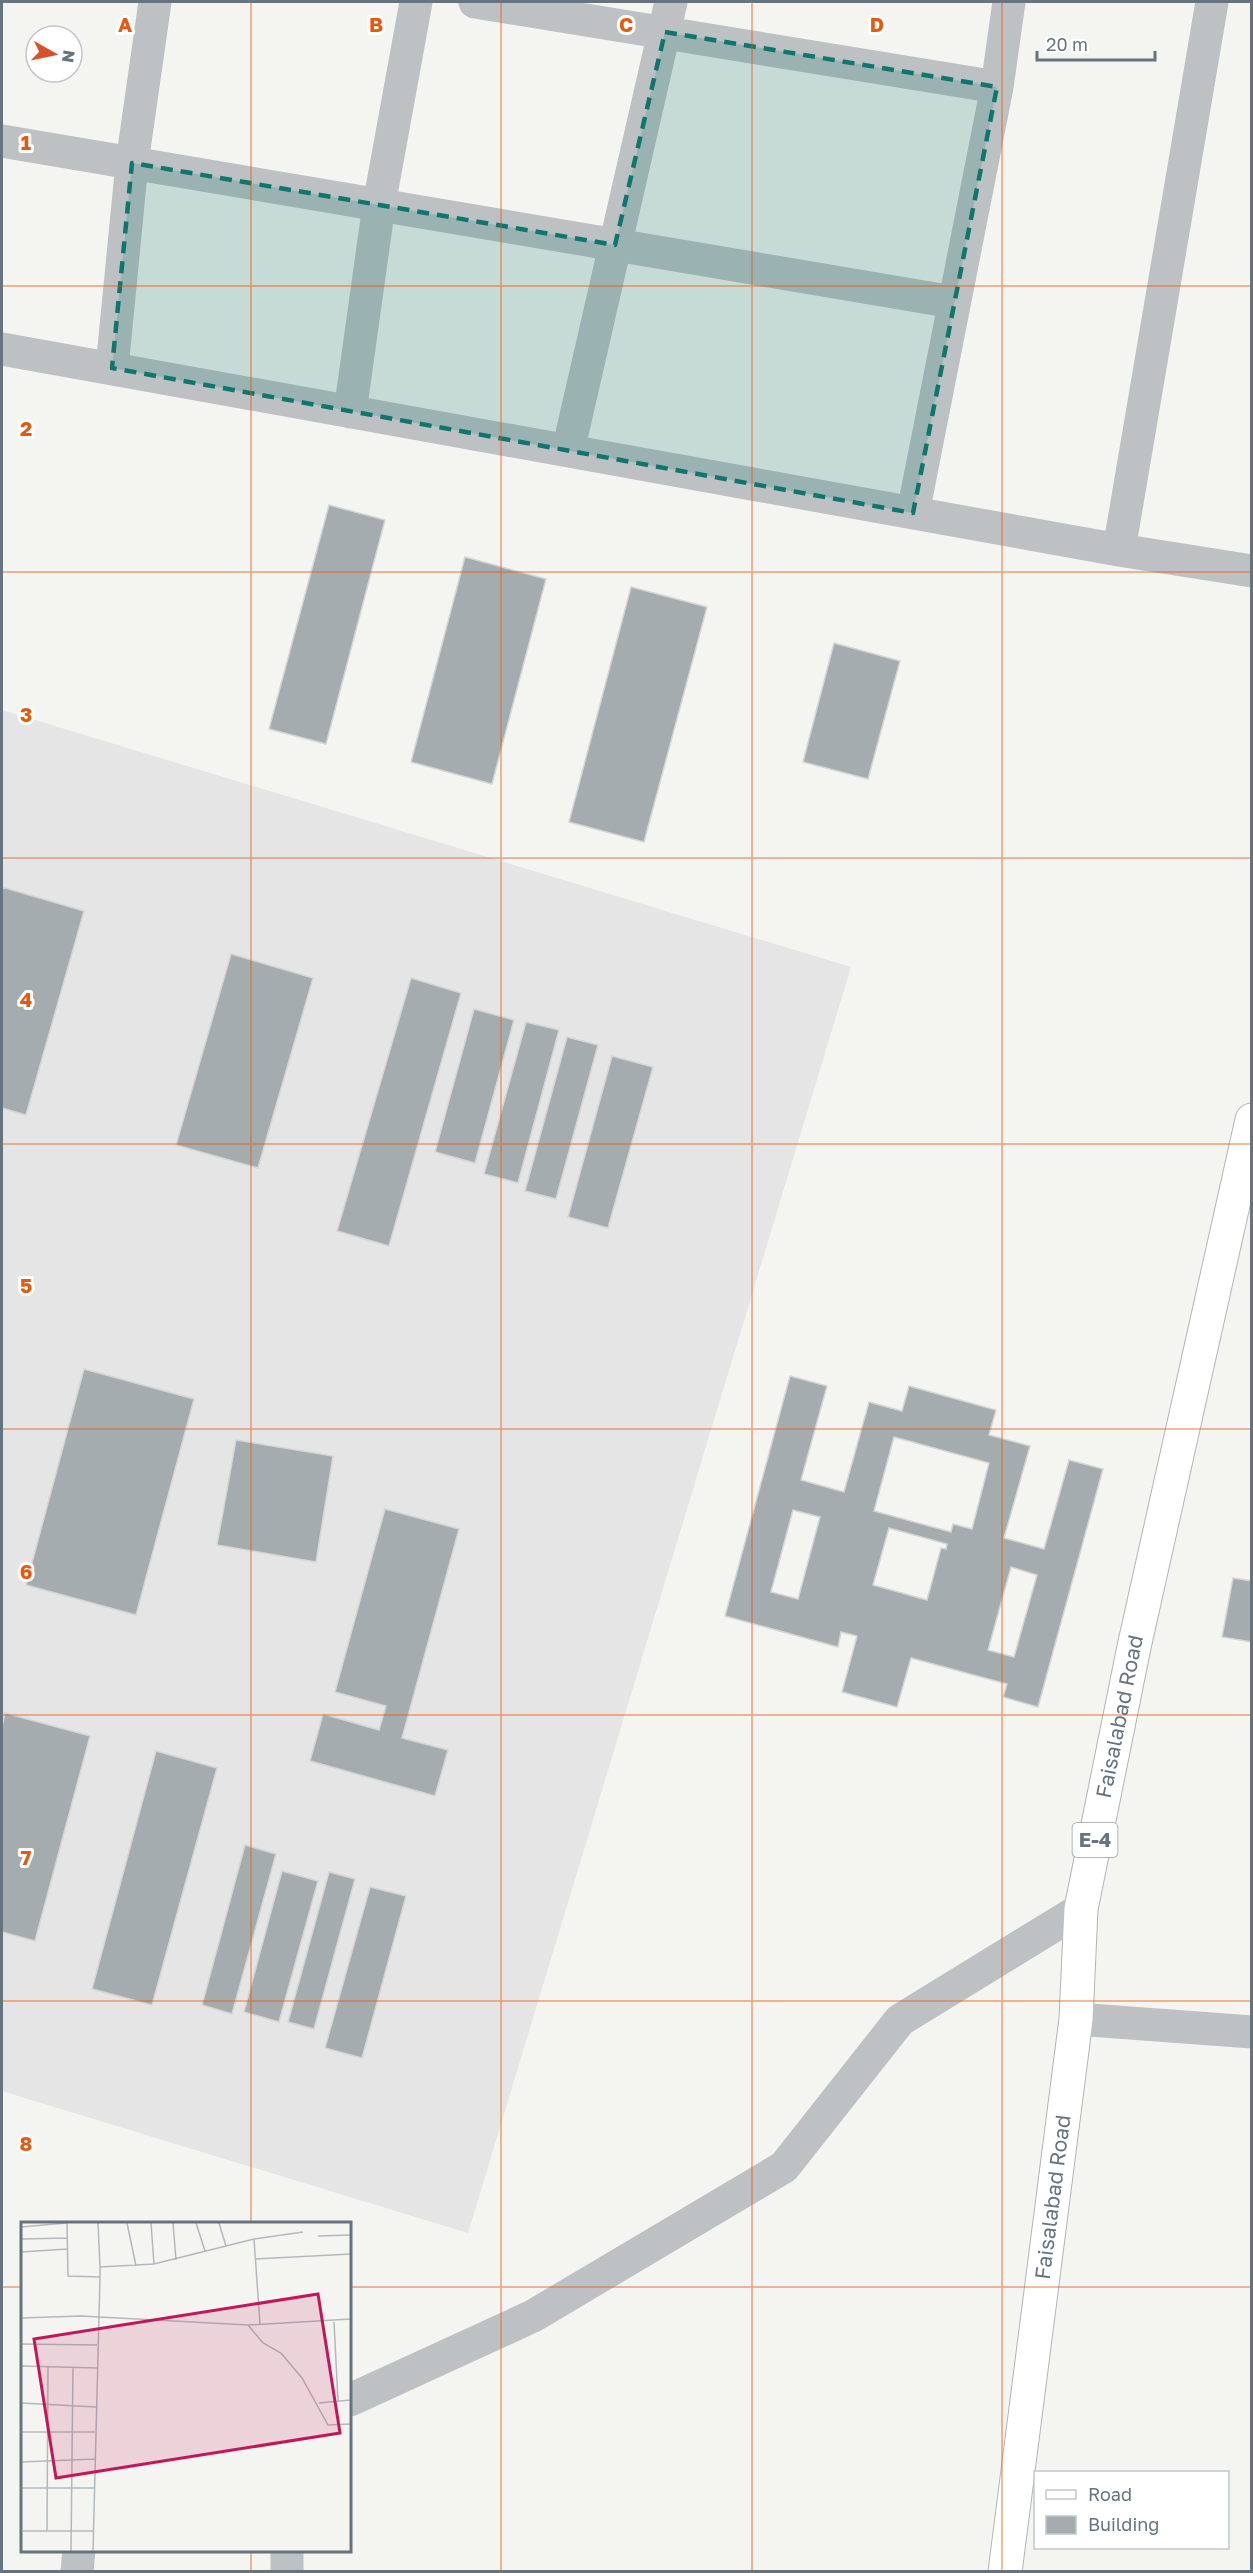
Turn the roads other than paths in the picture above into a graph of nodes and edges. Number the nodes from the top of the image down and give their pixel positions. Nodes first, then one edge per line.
1 (155, 2) edge
2 (416, 2) edge
3 (475, 2) edge
4 (1009, 2) edge
5 (1212, 2) edge
6 (668, 17) edge
7 (997, 87) junction
8 (2, 141) edge
9 (132, 163) junction
10 (379, 205) junction
11 (615, 245) junction
12 (953, 302) junction
13 (2, 349) edge
14 (112, 369) junction
15 (350, 412) junction
16 (568, 451) junction
17 (913, 513) junction
18 (1119, 550) junction
19 (1251, 571) edge
20 (1251, 1120) edge
21 (1081, 1909) junction
22 (1076, 2019) junction
23 (1251, 2032) edge
24 (351, 2400) edge
25 (79, 2552) edge
26 (288, 2552) edge
27 (76, 2571) edge
28 (287, 2571) edge
29 (1005, 2571) edge

1 - 9 street
2 - 10 street
3 - 6 street
4 - 7 street
5 - 18 street
6 - 7 street
6 - 11 street
7 - 12 street
8 - 9 street
9 - 10 street
9 - 14 street
10 - 11 street
10 - 15 street
11 - 12 street
11 - 16 street
12 - 17 street
13 - 14 street
14 - 15 street
15 - 16 street
16 - 17 street
17 - 18 street
18 - 19 street
20 - 21 main road, Faisalabad Road / E-4
21 - 22 main road, Faisalabad Road / E-4
21 - 24 street
22 - 23 street
22 - 29 main road, Faisalabad Road / E-4
25 - 27 street
26 - 28 street

